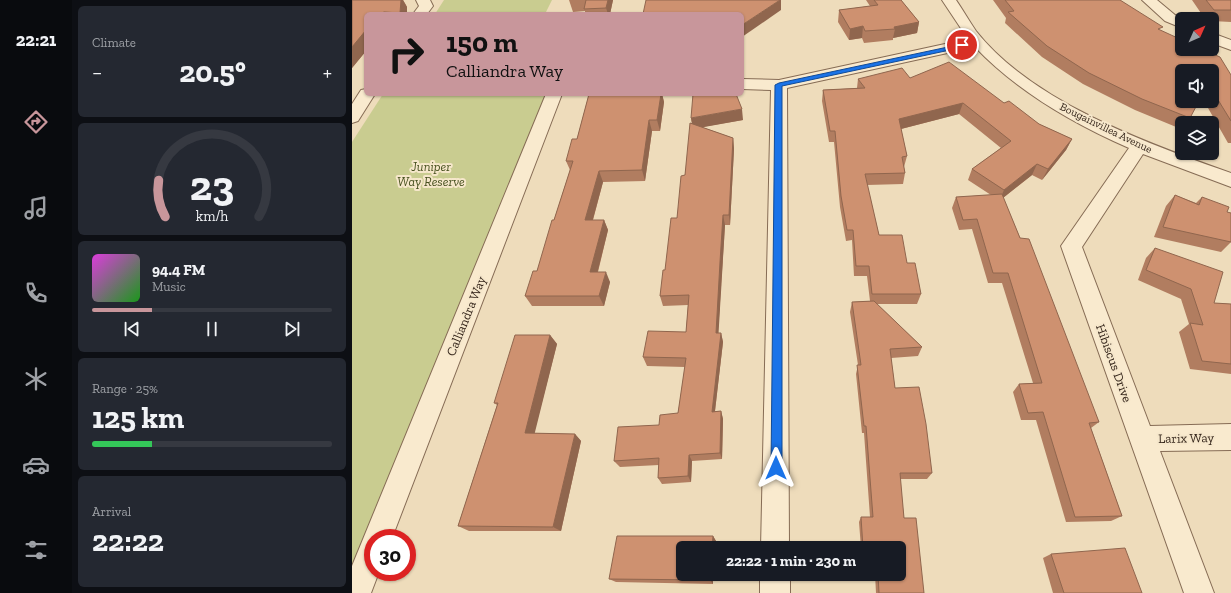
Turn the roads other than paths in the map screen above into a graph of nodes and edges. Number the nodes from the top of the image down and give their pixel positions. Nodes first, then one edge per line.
1 (423, 0) edge
2 (949, 0) edge
3 (1149, 0) edge
4 (422, 12) edge
5 (1175, 20) edge
6 (1219, 40) edge
7 (977, 42) junction
8 (1231, 44) edge
9 (744, 84) edge
10 (779, 85) junction
11 (366, 96) edge
12 (553, 96) edge
13 (352, 117) edge
14 (1139, 147) junction
15 (1231, 180) edge
16 (1231, 437) edge
17 (1142, 439) junction
18 (382, 529) edge
19 (776, 541) edge
20 (364, 573) edge
21 (775, 581) edge
22 (356, 593) edge
23 (775, 593) edge
24 (1199, 593) edge

1 - 4 street
2 - 7 street, Bougainvillea Avenue
3 - 5 street
6 - 8 street
7 - 10 street
7 - 14 street, Bougainvillea Avenue
9 - 10 street
10 - 19 street
11 - 13 street
12 - 18 street, Calliandra Way
14 - 15 street, Bougainvillea Avenue
14 - 17 street, Hibiscus Drive
16 - 17 street, Larix Way
17 - 24 street, Hibiscus Drive
20 - 22 street
21 - 23 street

